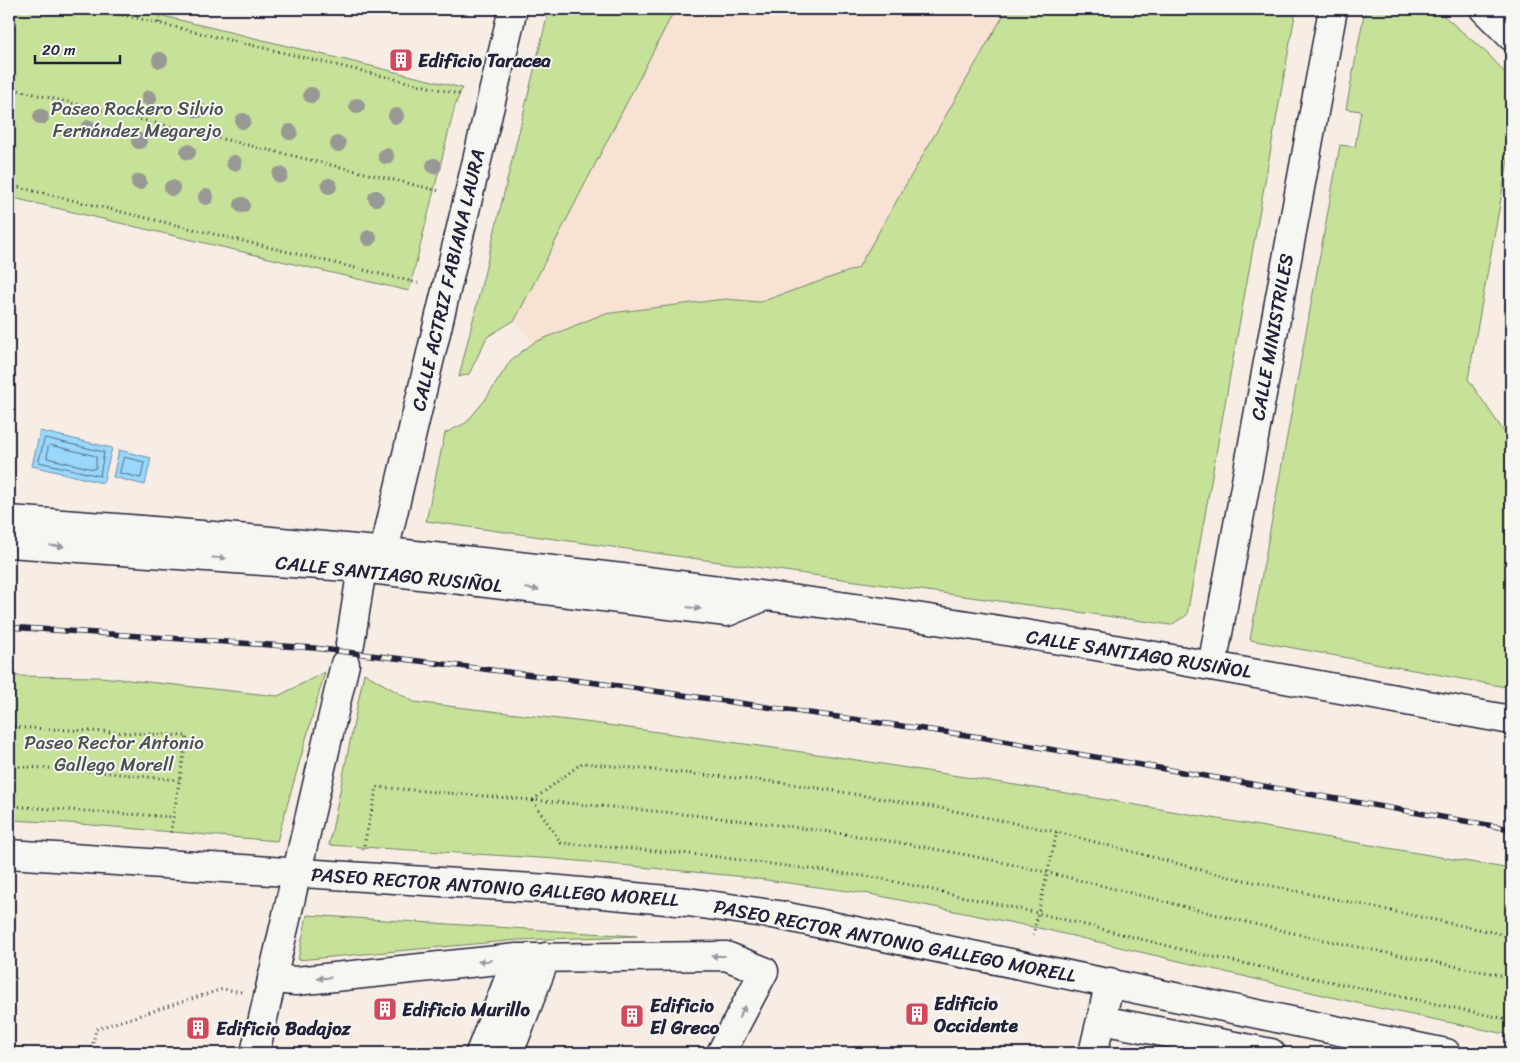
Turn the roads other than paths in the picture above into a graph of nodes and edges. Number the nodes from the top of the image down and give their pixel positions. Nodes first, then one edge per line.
1 (513, 9) edge
2 (1332, 9) edge
3 (1484, 9) edge
4 (1511, 36) edge
5 (9, 520) edge
6 (9, 543) edge
7 (384, 551) junction
8 (362, 568) junction
9 (765, 597) junction
10 (1212, 666) junction
11 (1511, 720) edge
12 (9, 854) edge
13 (298, 872) junction
14 (546, 957) junction
15 (517, 958) junction
16 (272, 979) junction
17 (1110, 982) junction
18 (1102, 1020) junction
19 (1438, 1052) edge
20 (254, 1053) edge
21 (480, 1053) edge
22 (509, 1053) edge
23 (721, 1053) edge
24 (1093, 1053) edge
25 (1271, 1053) edge

1 - 7 street, CALLE ACTRIZ FABIANA LAURA
2 - 10 street, CALLE MINISTRILES
3 - 4 street
5 - 7 street, CALLE SANTIAGO RUSIÑOL
6 -> 8 street, CALLE SANTIAGO RUSIÑOL
7 - 9 street, CALLE SANTIAGO RUSIÑOL
8 -> 9 street, CALLE SANTIAGO RUSIÑOL
8 - 13 street
9 - 10 street, CALLE SANTIAGO RUSIÑOL
10 - 11 street, CALLE SANTIAGO RUSIÑOL
12 - 13 street, PASEO RECTOR ANTONIO GALLEGO MORELL
13 - 16 street
13 - 17 street, PASEO RECTOR ANTONIO GALLEGO MORELL
14 - 15 street
14 - 22 street
23 -> 14 street
15 -> 16 street
15 - 21 street
16 - 20 street
17 - 18 street
17 - 19 street, PASEO RECTOR ANTONIO GALLEGO MORELL
18 - 24 street
18 - 25 street

